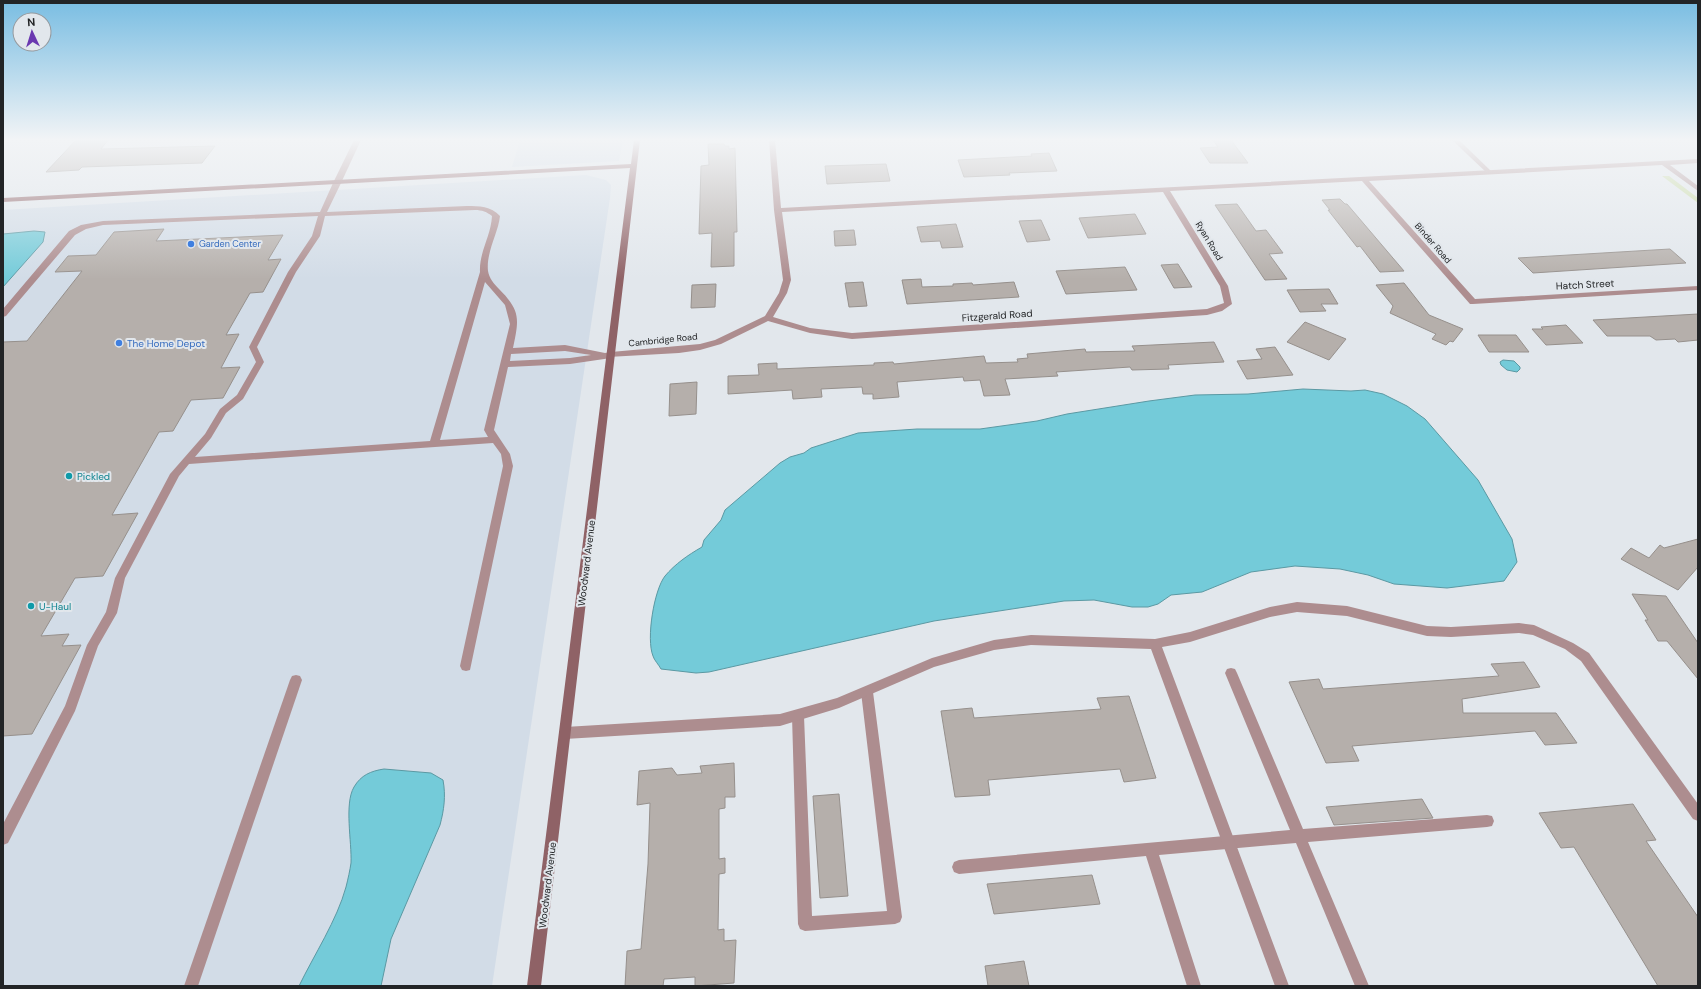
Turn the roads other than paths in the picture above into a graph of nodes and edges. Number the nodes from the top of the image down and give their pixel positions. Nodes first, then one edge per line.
1 (275, 186) edge
2 (335, 186) edge
3 (632, 186) edge
4 (776, 186) edge
5 (1235, 186) edge
6 (1370, 186) edge
7 (1166, 190) junction
8 (3, 200) edge
9 (778, 210) junction
10 (322, 214) junction
11 (484, 272) junction
12 (1698, 288) edge
13 (1473, 302) joint
14 (1228, 304) joint
15 (3, 314) edge
16 (768, 318) junction
17 (507, 351) junction
18 (611, 355) junction
19 (504, 364) junction
20 (493, 440) junction
21 (434, 444) junction
22 (186, 461) junction
23 (1155, 644) junction
24 (466, 666) dead end
25 (1231, 673) dead end
26 (296, 680) dead end
27 (867, 692) junction
28 (798, 716) junction
29 (565, 733) junction
30 (1698, 815) edge
31 (1487, 821) dead end
32 (1300, 836) junction
33 (3, 838) edge
34 (1229, 842) junction
35 (1151, 850) junction
36 (959, 868) dead end
37 (191, 986) edge
38 (534, 986) edge
39 (1194, 986) edge
40 (1282, 986) edge
41 (1362, 986) edge

1 - 8 main road
2 - 10 street
3 - 18 main road, Woodward Avenue
4 - 9 street
5 - 7 street
6 - 13 street, Binder Road
7 - 9 street
7 - 14 street, Ryan Road
9 - 16 street
10 - 11 street
10 - 15 street
10 - 22 street
11 - 17 street
11 - 21 street
12 - 13 street, Hatch Street
14 - 16 street, Fitzgerald Road
16 - 18 street, Cambridge Road
17 - 18 street
17 - 19 street
18 - 19 street
18 - 29 main road, Woodward Avenue
19 - 20 street
20 - 21 street
20 - 24 street
21 - 22 street
22 - 33 street
23 - 27 street
23 - 30 street
23 - 34 street
25 - 32 street
26 - 37 street
27 - 28 street
27 - 28 street
28 - 29 street
29 - 38 main road, Woodward Avenue
31 - 32 street
32 - 34 street
32 - 41 street
34 - 35 street
34 - 40 street
35 - 36 street
35 - 39 street

